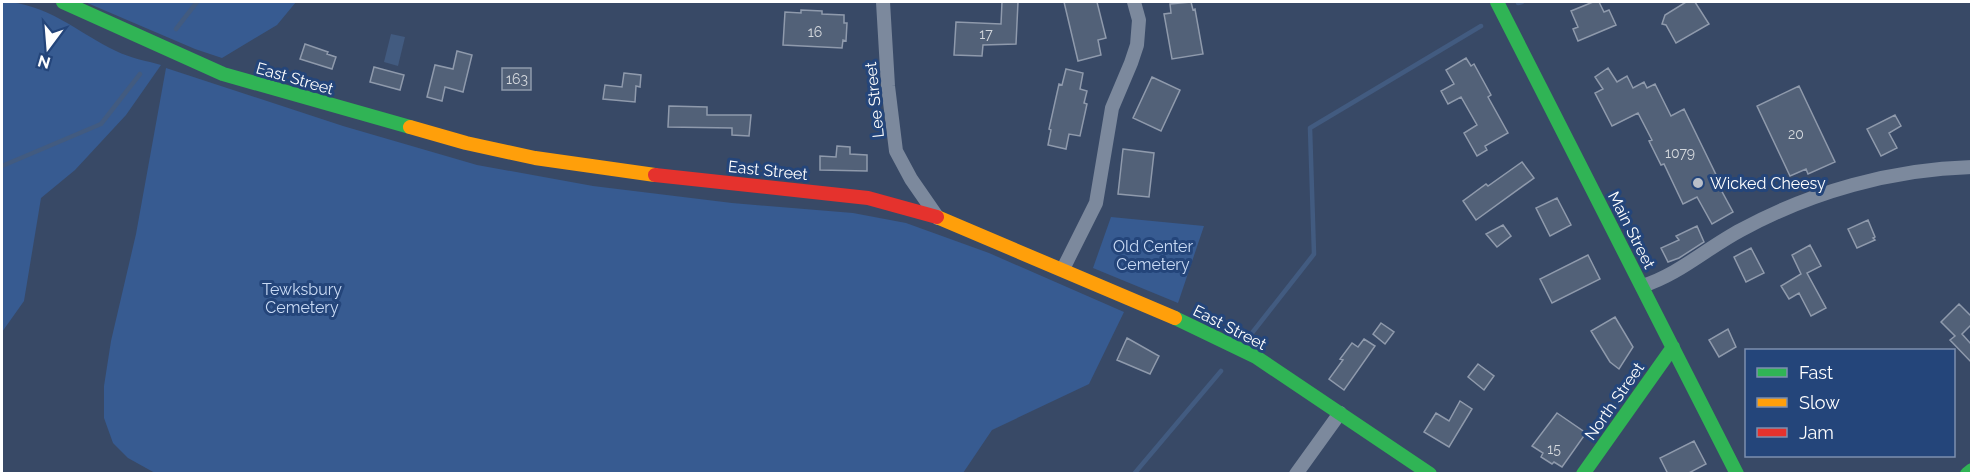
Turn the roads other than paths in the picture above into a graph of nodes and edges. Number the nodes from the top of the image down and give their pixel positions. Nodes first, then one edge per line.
1 (63, 2) edge
2 (883, 2) edge
3 (1134, 2) edge
4 (1497, 2) edge
5 (1971, 167) edge
6 (938, 218) junction
7 (1063, 269) junction
8 (1642, 286) junction
9 (1673, 347) junction
10 (1340, 413) junction
11 (1971, 470) edge
12 (1296, 474) edge
13 (1430, 474) edge
14 (1583, 474) edge
15 (1737, 474) edge
16 (1967, 474) edge

1 - 6 main road, East Street
2 - 6 street, Lee Street
3 - 7 street
4 - 8 main road, Main Street
5 - 8 street
6 - 7 main road, East Street
7 - 10 main road, East Street
8 - 9 main road, Main Street
9 - 14 main road, North Street
9 - 15 main road, Main Street
10 - 12 street
10 - 13 main road, East Street
11 - 16 main road

